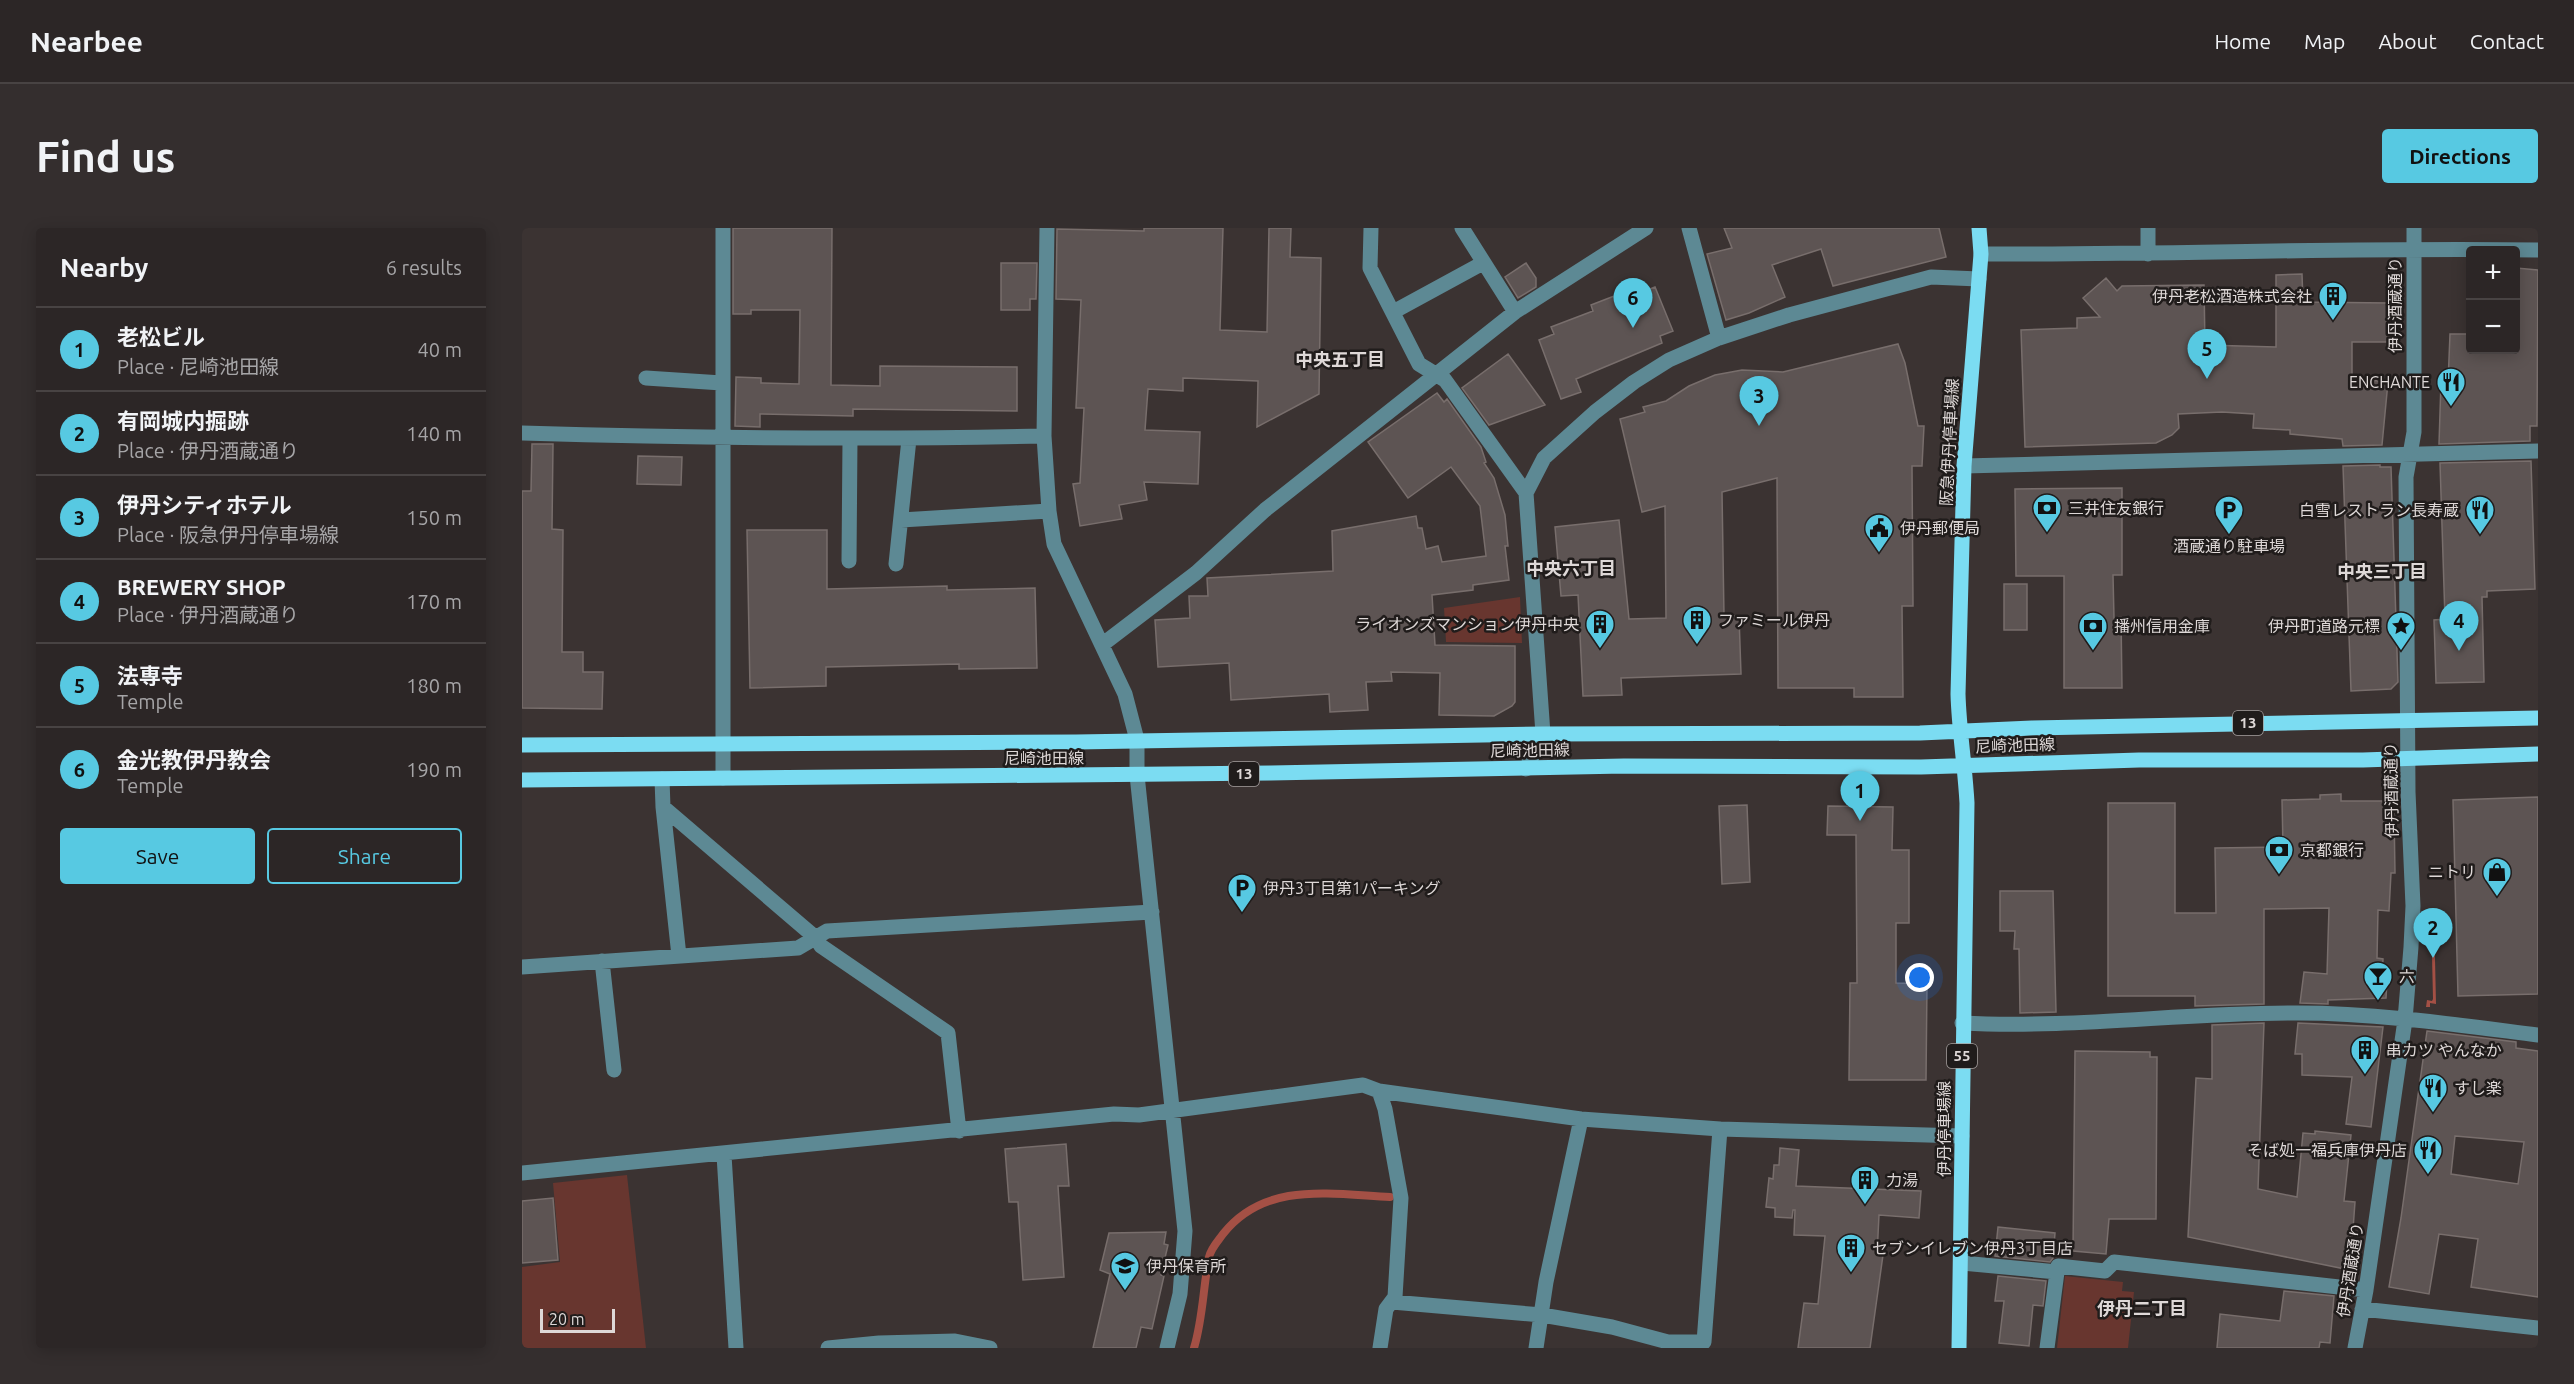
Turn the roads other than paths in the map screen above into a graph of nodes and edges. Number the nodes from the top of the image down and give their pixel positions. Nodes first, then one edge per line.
1 (723, 228) edge
2 (1047, 228) edge
3 (1371, 228) edge
4 (1462, 228) edge
5 (1646, 228) edge
6 (1689, 228) edge
7 (1979, 228) edge
8 (2148, 228) edge
9 (2414, 228) edge
10 (2412, 248) junction
11 (2538, 250) edge
12 (1981, 254) junction
13 (2148, 254) junction
14 (1483, 263) junction
15 (1979, 279) junction
16 (1393, 312) junction
17 (1515, 312) junction
18 (1719, 338) junction
19 (1437, 375) junction
20 (646, 378) dead end
21 (722, 382) junction
22 (522, 433) edge
23 (1044, 436) junction
24 (722, 439) junction
25 (850, 439) junction
26 (909, 439) junction
27 (2538, 451) edge
28 (2412, 453) junction
29 (1964, 466) junction
30 (1526, 493) junction
31 (1049, 511) junction
32 (901, 520) junction
33 (849, 561) dead end
34 (896, 564) dead end
35 (1103, 644) junction
36 (2538, 718) edge
37 (2408, 721) junction
38 (1959, 731) junction
39 (1543, 734) junction
40 (1137, 740) junction
41 (723, 744) junction
42 (522, 745) edge
43 (2538, 754) edge
44 (2408, 758) junction
45 (1965, 765) junction
46 (1526, 769) junction
47 (1137, 775) junction
48 (723, 778) junction
49 (662, 779) junction
50 (522, 780) edge
51 (663, 807) junction
52 (1152, 912) junction
53 (816, 938) junction
54 (680, 956) junction
55 (602, 961) junction
56 (522, 967) edge
57 (2405, 1020) junction
58 (1962, 1023) junction
59 (2538, 1035) edge
60 (614, 1070) dead end
61 (1379, 1091) junction
62 (1174, 1110) junction
63 (1581, 1119) junction
64 (1720, 1129) junction
65 (959, 1131) junction
66 (1962, 1136) junction
67 (724, 1155) junction
68 (522, 1173) edge
69 (1962, 1263) junction
70 (2057, 1272) junction
71 (2366, 1290) junction
72 (1392, 1302) junction
73 (2362, 1309) junction
74 (1542, 1316) junction
75 (2538, 1328) edge
76 (736, 1348) edge
77 (828, 1348) edge
78 (990, 1348) edge
79 (1167, 1348) edge
80 (1380, 1348) edge
81 (1536, 1348) edge
82 (1959, 1348) edge
83 (2047, 1348) edge
84 (2355, 1348) edge

1 - 21 street
2 - 23 street
3 - 16 street
4 - 14 street
5 - 17 street
6 - 18 street
7 - 12 main road, 阪急伊丹停車場線
8 - 13 street
9 - 10 street, 伊丹酒蔵通り
10 - 11 street
10 - 13 street
10 - 28 street, 伊丹酒蔵通り
12 - 13 street
12 - 15 main road, 阪急伊丹停車場線
14 - 16 street
14 - 17 street
15 - 18 street
15 - 29 main road, 阪急伊丹停車場線
16 - 19 street
17 - 19 street
18 - 30 street
19 - 30 street
19 - 35 street
20 - 21 street
21 - 24 street
22 - 24 street
23 - 26 street
23 - 31 street
24 - 25 street
24 - 41 street
25 - 26 street
25 - 33 street
26 - 32 street
27 - 28 street
28 - 29 street
28 - 37 street, 伊丹酒蔵通り
29 - 38 main road, 阪急伊丹停車場線
30 - 39 street
31 - 32 street
31 - 35 street
32 - 34 street
35 - 40 street
36 - 37 main road, 尼崎池田線 / 13
37 - 38 main road, 尼崎池田線 / 13
37 - 44 street, 伊丹酒蔵通り
38 - 39 main road, 尼崎池田線 / 13
38 - 45 main road, 伊丹停車場線 / 55
39 - 40 main road, 尼崎池田線 / 13
39 - 46 street
40 - 41 main road, 尼崎池田線 / 13
40 - 47 street
41 - 42 main road, 尼崎池田線 / 13
41 - 48 street
43 - 44 main road, 尼崎池田線 / 13
44 - 45 main road, 尼崎池田線 / 13
44 - 57 street, 伊丹酒蔵通り
45 - 46 main road, 尼崎池田線 / 13
45 - 58 main road, 伊丹停車場線 / 55
46 - 47 main road, 尼崎池田線 / 13
47 - 48 main road, 尼崎池田線 / 13
47 - 52 street
48 - 49 main road, 尼崎池田線 / 13
49 - 50 main road, 尼崎池田線 / 13
49 - 51 street
51 - 53 street
51 - 54 street
52 - 53 street
52 - 62 street
53 - 54 street
53 - 65 street
54 - 55 street
55 - 56 street
55 - 60 street
57 - 58 street
57 - 59 street
57 - 71 street, 伊丹酒蔵通り
58 - 66 main road, 伊丹停車場線 / 55
61 - 62 street
61 - 63 street
61 - 72 street
62 - 65 street
62 - 79 street
63 - 64 street
63 - 74 street
64 - 66 street
64 - 74 street
65 - 67 street
66 - 69 main road, 伊丹停車場線 / 55
67 - 68 street
67 - 76 street
69 - 70 street
69 - 82 main road, 伊丹停車場線 / 55
70 - 71 street
70 - 83 street
71 - 73 street, 伊丹酒蔵通り
72 - 74 street
72 - 80 street
73 - 75 street
73 - 84 street, 伊丹酒蔵通り
74 - 81 street
77 - 78 street

